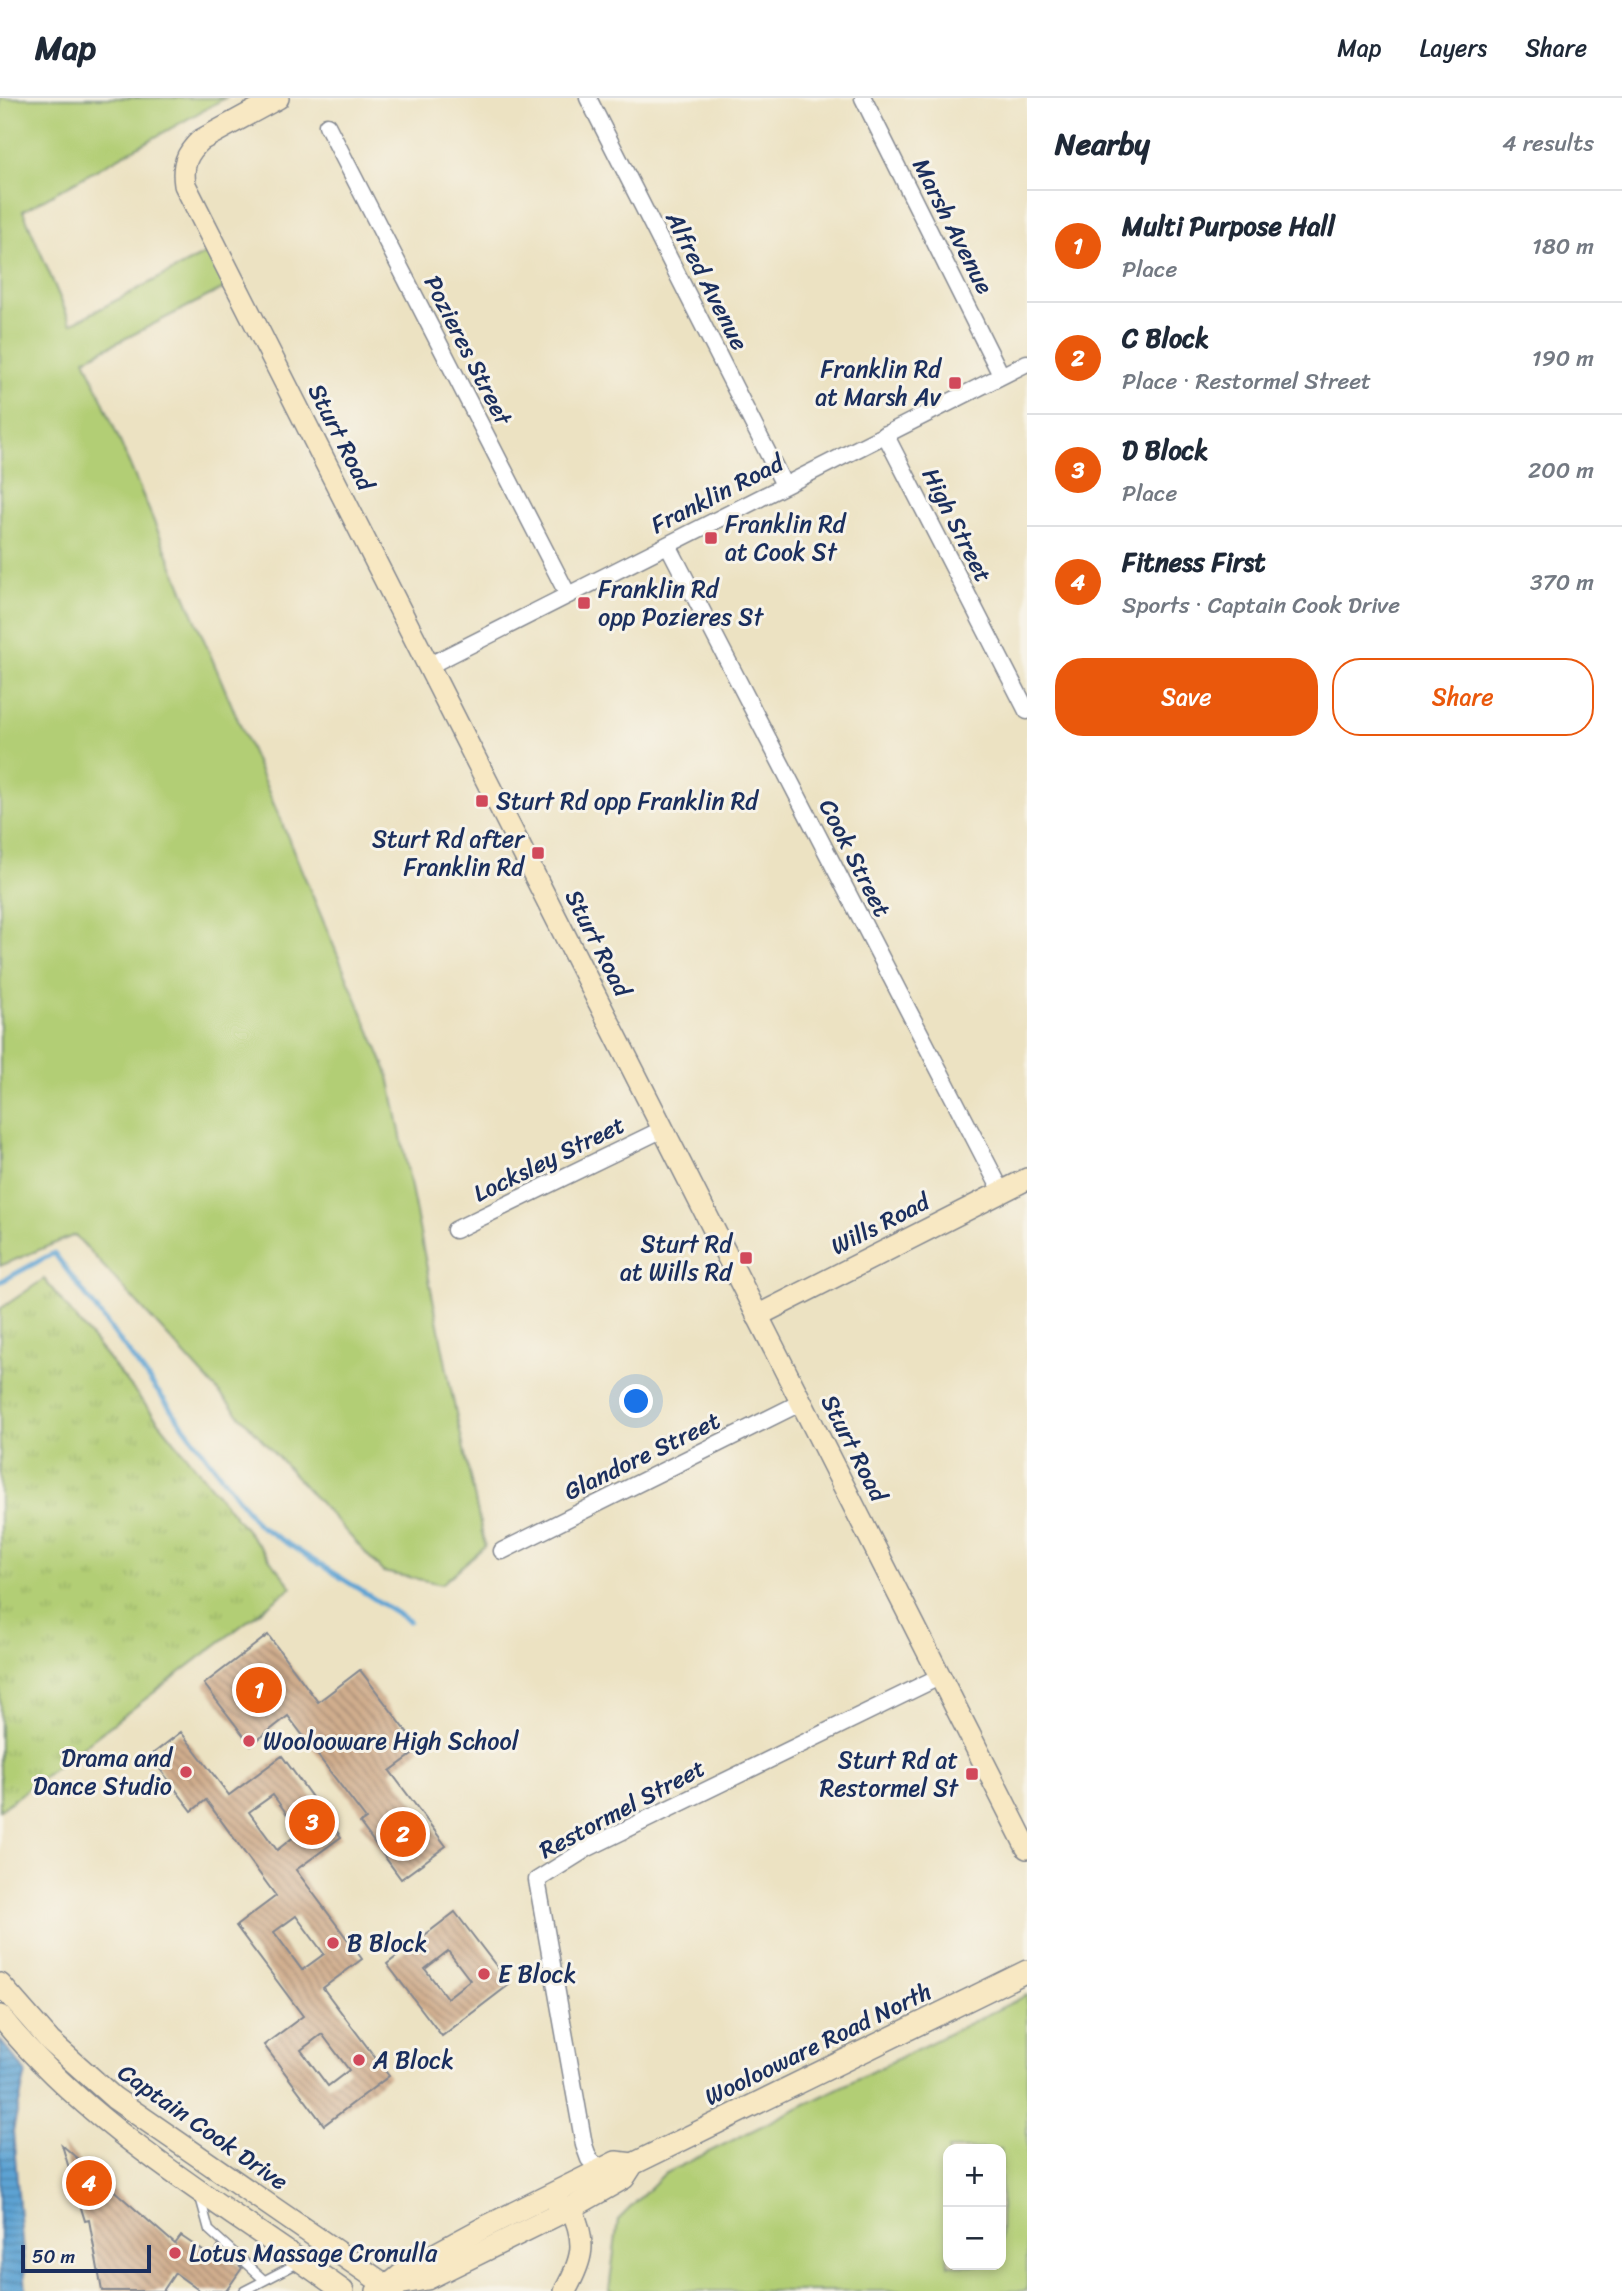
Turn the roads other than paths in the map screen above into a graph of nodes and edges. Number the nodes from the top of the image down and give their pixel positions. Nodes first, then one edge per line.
1 (278, 98) edge
2 (588, 98) edge
3 (863, 98) edge
4 (327, 125) dead end
5 (1027, 362) edge
6 (1002, 375) junction
7 (885, 434) junction
8 (784, 485) junction
9 (668, 545) junction
10 (568, 595) junction
11 (428, 666) junction
12 (1027, 711) edge
13 (663, 1129) junction
14 (1027, 1179) edge
15 (1002, 1192) junction
16 (455, 1230) dead end
17 (757, 1316) junction
18 (802, 1402) junction
19 (502, 1551) dead end
20 (940, 1676) junction
21 (1027, 1847) edge
22 (1027, 1971) edge
23 (0, 1984) edge
24 (0, 2015) edge
25 (608, 2176) junction
26 (199, 2192) junction
27 (570, 2208) junction
28 (485, 2227) junction
29 (300, 2262) junction
30 (264, 2280) junction
31 (386, 2289) edge
32 (244, 2291) edge
33 (343, 2291) edge
34 (565, 2291) edge

1 - 11 street, Sturt Road
2 - 8 street, Alfred Avenue
3 - 6 street, Marsh Avenue
4 - 10 street, Pozieres Street
5 - 6 street, Franklin Road
6 - 7 street, Franklin Road
7 - 8 street, Franklin Road
7 - 12 street, High Street
8 - 9 street, Franklin Road
9 - 10 street, Franklin Road
9 - 15 street, Cook Street
10 - 11 street, Franklin Road
11 - 13 street, Sturt Road
13 - 16 street, Locksley Street
13 - 17 street, Sturt Road
14 - 15 street, Wills Road
15 - 17 street, Wills Road
17 - 18 street, Sturt Road
18 - 19 street, Glandore Street
18 - 20 street, Sturt Road
20 - 21 street, Sturt Road
20 - 25 street, Restormel Street
22 - 25 street, Woolooware Road North
23 - 31 street, Captain Cook Drive
24 - 26 street, Captain Cook Drive
25 - 27 street, Woolooware Road North
25 - 28 street, Woolooware Road North
26 - 29 street, Captain Cook Drive
26 - 30 lane
27 - 28 street
27 - 31 street, Woolooware Road North
27 - 34 street
28 - 31 street, Woolooware Road North
29 - 30 lane
29 - 33 street, Captain Cook Drive
30 - 32 lane

